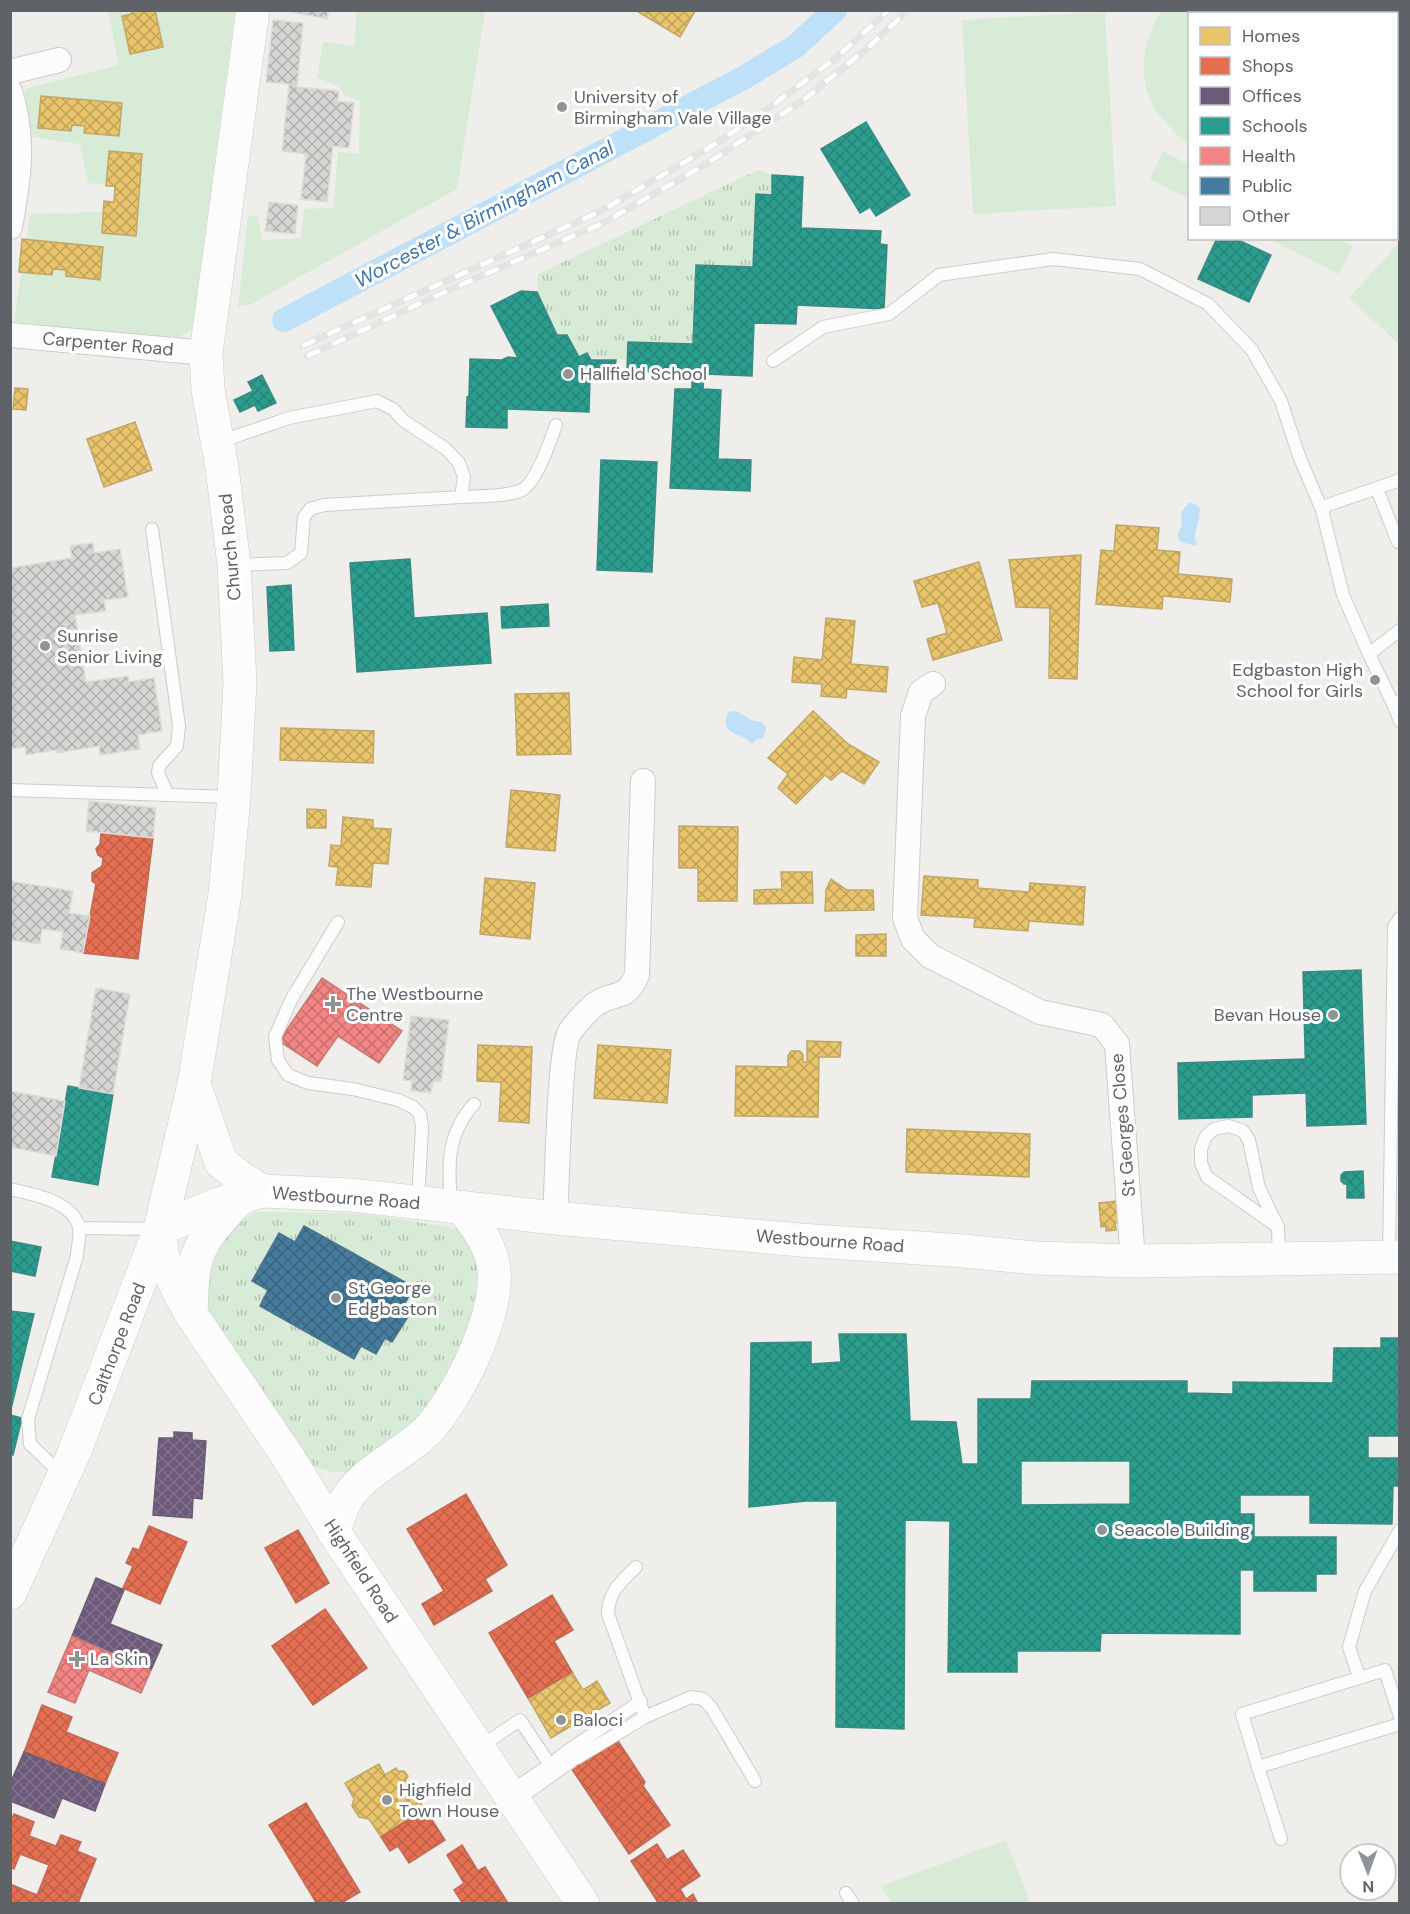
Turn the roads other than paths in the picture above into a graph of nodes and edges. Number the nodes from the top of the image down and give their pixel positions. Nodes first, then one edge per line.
1 (253, 10) edge
2 (59, 60) dead end
3 (10, 72) edge
4 (10, 91) edge
5 (10, 227) edge
6 (10, 335) edge
7 (206, 353) junction
8 (773, 361) dead end
9 (556, 425) dead end
10 (218, 443) junction
11 (1400, 480) edge
12 (1377, 489) junction
13 (461, 497) junction
14 (1322, 510) junction
15 (152, 529) dead end
16 (1398, 542) dead end
17 (234, 565) junction
18 (1400, 630) edge
19 (1369, 654) junction
20 (933, 684) dead end
21 (1397, 703) edge
22 (1400, 721) edge
23 (643, 781) dead end
24 (10, 790) edge
25 (168, 795) junction
26 (234, 797) junction
27 (1400, 918) edge
28 (338, 922) dead end
29 (194, 1084) junction
30 (474, 1104) dead end
31 (10, 1189) edge
32 (251, 1195) junction
33 (417, 1203) junction
34 (457, 1207) junction
35 (555, 1218) junction
36 (1278, 1227) junction
37 (79, 1228) junction
38 (160, 1229) junction
39 (1394, 1257) edge
40 (1279, 1260) junction
41 (1133, 1261) junction
42 (191, 1314) junction
43 (288, 1457) junction
44 (63, 1476) junction
45 (362, 1480) junction
46 (1400, 1530) edge
47 (334, 1532) junction
48 (636, 1567) dead end
49 (10, 1593) edge
50 (1359, 1677) junction
51 (641, 1701) junction
52 (645, 1717) junction
53 (1400, 1717) edge
54 (1400, 1724) edge
55 (479, 1748) junction
56 (571, 1755) junction
57 (550, 1765) junction
58 (1258, 1767) junction
59 (755, 1781) dead end
60 (512, 1797) junction
61 (1281, 1839) dead end
62 (583, 1904) edge

1 - 7 main road, Church Road
2 - 3 street
4 - 5 street
6 - 7 street, Carpenter Road
7 - 10 main road, Church Road
8 - 14 lane
9 - 13 lane
10 - 13 lane
10 - 17 main road, Church Road
11 - 12 lane
12 - 14 lane
12 - 16 lane
13 - 17 lane
14 - 19 lane
15 - 25 lane
17 - 26 main road, Church Road
18 - 19 lane
19 - 21 lane
20 - 41 street, St Georges Close
21 - 22 lane
23 - 35 street
24 - 25 lane
25 - 26 lane
26 - 29 main road, Church Road
27 - 39 lane
28 - 33 lane
29 - 32 main road
29 - 38 main road, Calthorpe Road
30 - 34 lane
31 - 37 lane
32 - 33 main road, Westbourne Road
32 - 38 main road
32 - 42 main road
33 - 34 main road, Westbourne Road
34 - 35 main road, Westbourne Road
34 - 45 main road
35 - 41 main road, Westbourne Road
36 - 36 lane
36 - 40 lane
37 - 38 lane
37 - 44 lane
38 - 42 main road, Highfield Road
38 - 44 main road, Calthorpe Road
39 - 40 main road, Westbourne Road
40 - 41 main road, Westbourne Road
42 - 43 main road, Highfield Road
43 - 45 main road
43 - 47 main road, Highfield Road
44 - 49 main road, Calthorpe Road
45 - 47 main road
46 - 50 lane
47 - 55 main road, Highfield Road
48 - 51 lane
50 - 53 lane
50 - 58 lane
51 - 52 lane
51 - 56 lane
52 - 56 lane
52 - 59 lane
54 - 58 lane
55 - 57 lane
55 - 60 main road, Highfield Road
56 - 57 lane
56 - 60 lane
57 - 60 lane
58 - 61 lane
60 - 62 main road, Highfield Road

